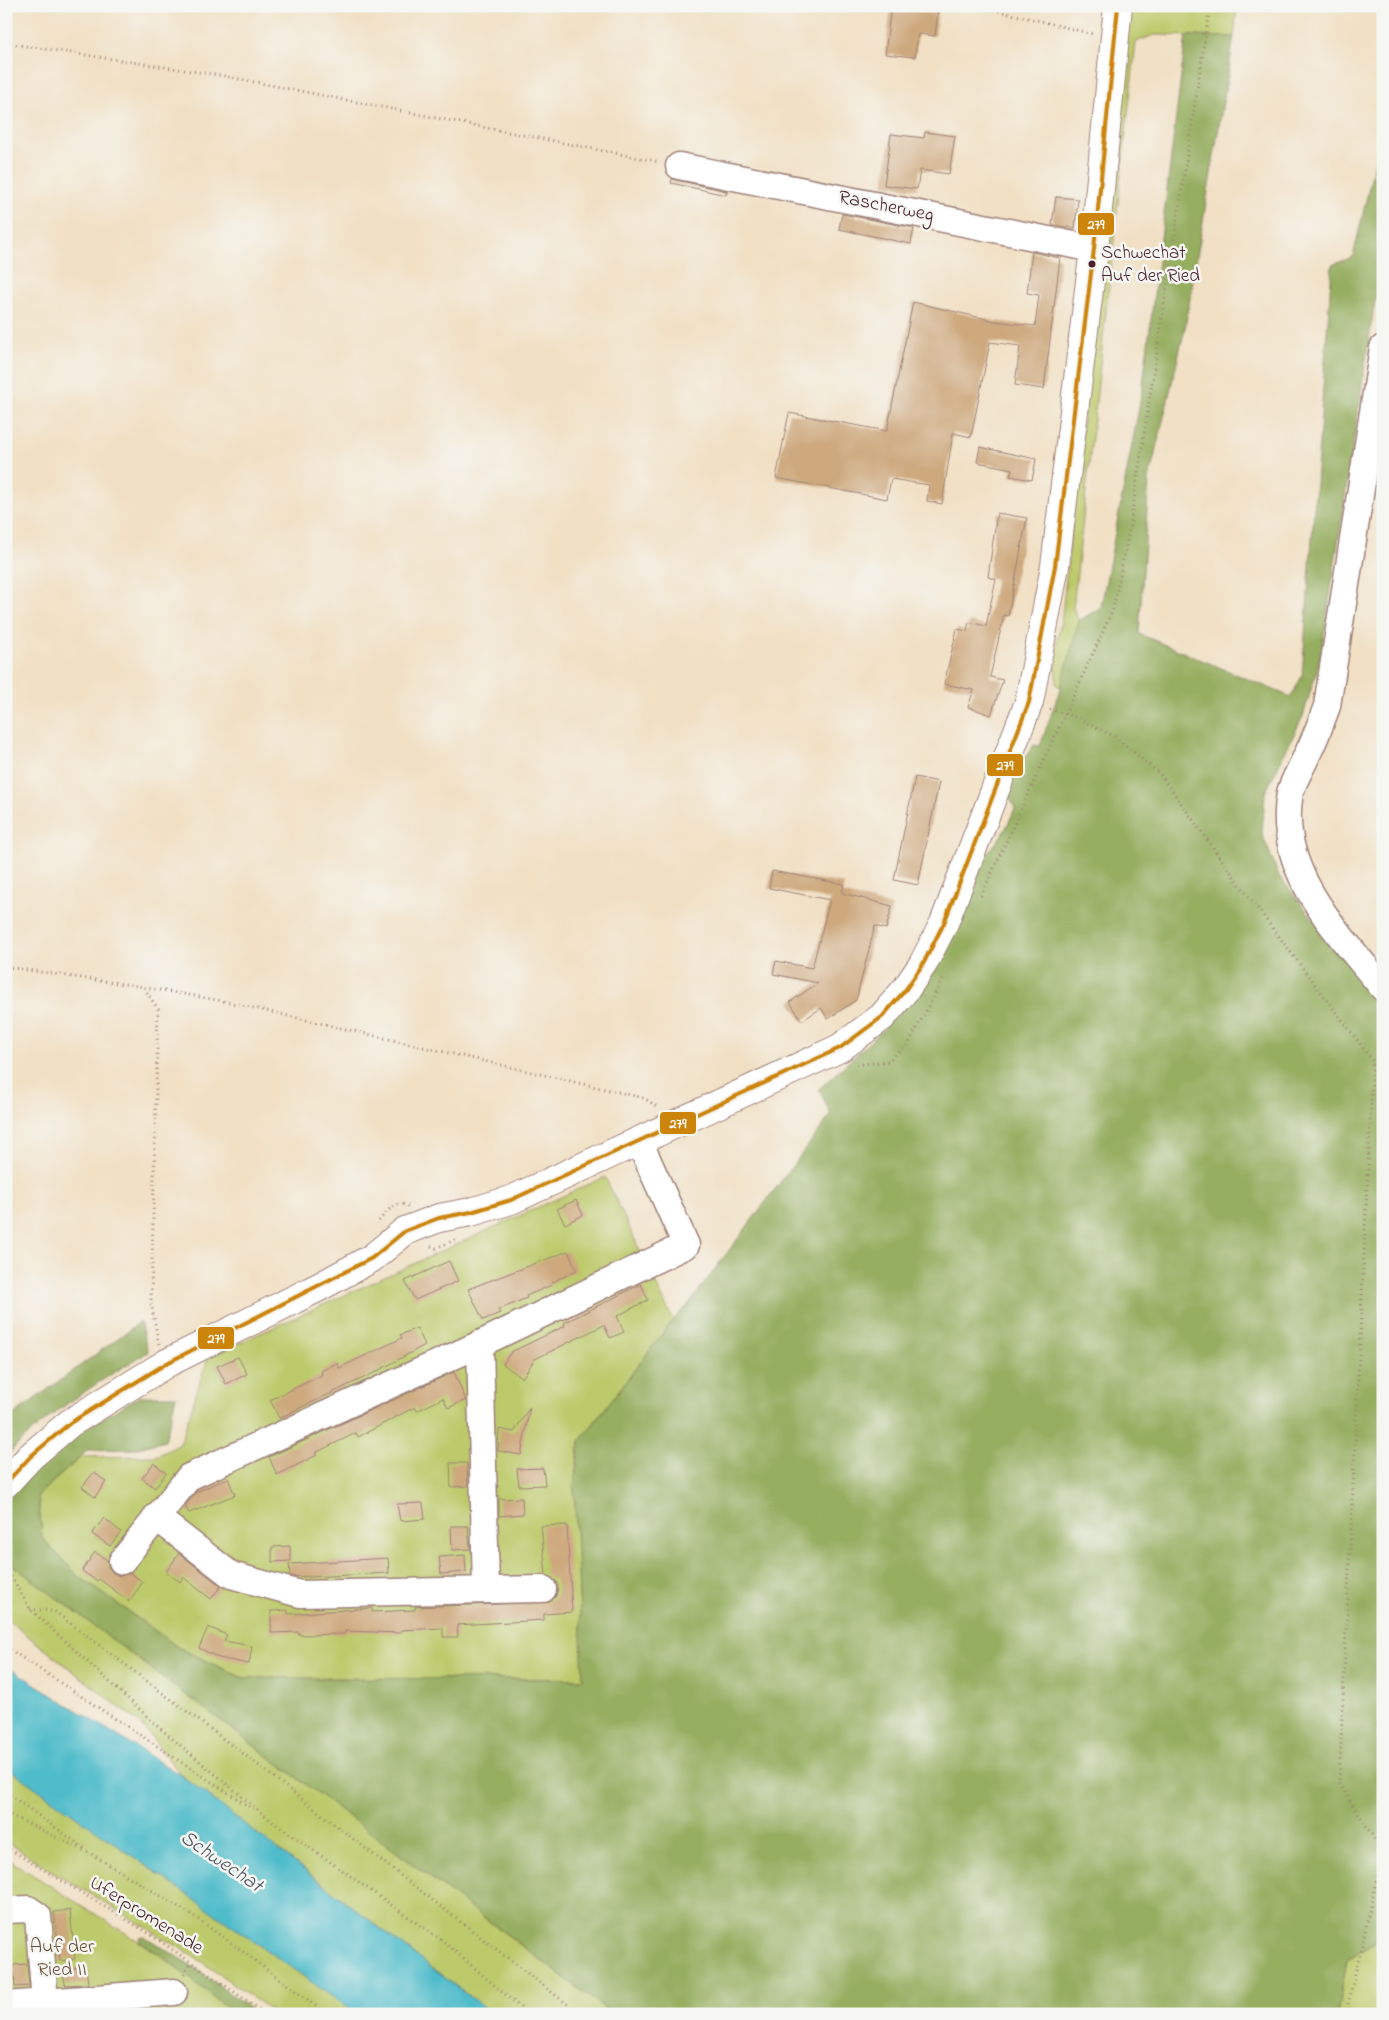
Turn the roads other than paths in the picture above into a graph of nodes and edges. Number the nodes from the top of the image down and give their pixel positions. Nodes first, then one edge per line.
1 (1118, 6) edge
2 (679, 166) road end
3 (1094, 248) junction
4 (1383, 348) edge
5 (1383, 988) edge
6 (638, 1141) junction
7 (480, 1344) junction
8 (6, 1482) edge
9 (156, 1517) junction
10 (122, 1561) dead end
11 (486, 1589) junction
12 (542, 1589) dead end
13 (6, 1910) edge
14 (179, 1983) road end
15 (45, 2002) junction
16 (6, 2006) edge

1 - 3 main road
2 - 3 street, Rascherweg
3 - 6 main road
4 - 5 street
6 - 7 street
6 - 8 main road
7 - 9 street
7 - 11 street
9 - 10 street
9 - 11 street
11 - 12 street
13 - 15 street
14 - 15 street
15 - 16 street

